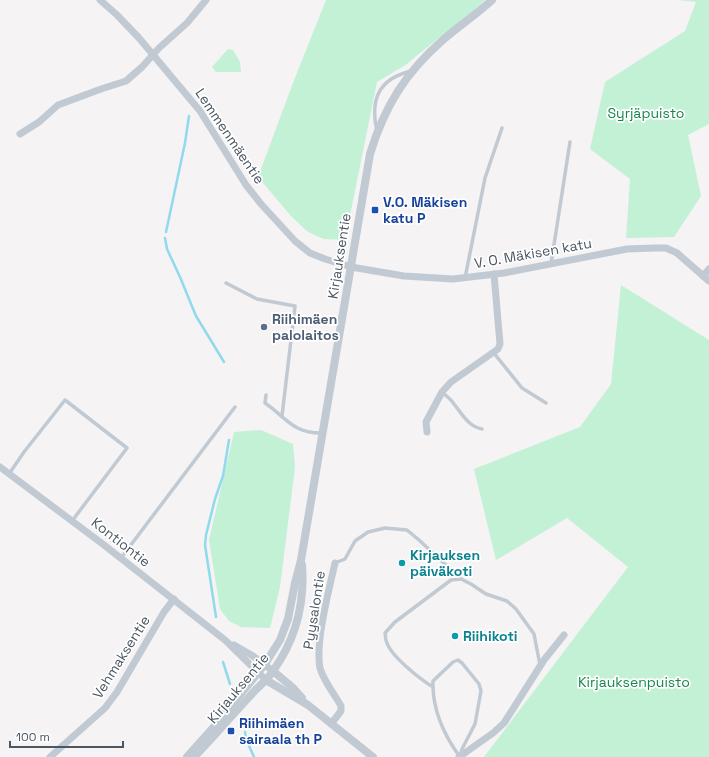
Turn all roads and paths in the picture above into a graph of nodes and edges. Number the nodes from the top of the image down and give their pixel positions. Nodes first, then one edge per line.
1 (100, 0) edge
2 (206, 0) edge
3 (492, 0) edge
4 (153, 54) junction
5 (412, 70) junction
6 (502, 128) dead end
7 (377, 132) junction
8 (20, 134) dead end
9 (570, 142) dead end
10 (551, 264) junction
11 (351, 267) junction
12 (709, 268) edge
13 (494, 274) junction
14 (465, 278) junction
15 (706, 278) edge
16 (226, 283) dead end
17 (493, 352) junction
18 (442, 392) junction
19 (266, 395) dead end
20 (546, 403) dead end
21 (235, 407) dead end
22 (282, 416) junction
23 (482, 429) dead end
24 (427, 432) dead end
25 (322, 433) junction
26 (0, 467) edge
27 (10, 474) junction
28 (72, 521) junction
29 (121, 558) junction
30 (302, 560) junction
31 (335, 563) joint
32 (461, 579) junction
33 (174, 600) junction
34 (564, 635) dead end
35 (225, 640) junction
36 (264, 664) junction
37 (540, 668) junction
38 (273, 671) junction
39 (258, 672) junction
40 (266, 680) junction
41 (433, 687) junction
42 (308, 705) junction
43 (331, 724) junction
44 (50, 757) edge
45 (187, 757) edge
46 (194, 757) edge
47 (372, 757) edge
48 (460, 757) edge

1 - 4 street, Lemmenmäentie
2 - 4 street
3 - 5 street, Kirjauksentie
4 - 8 street
4 - 11 street, Lemmenmäentie
5 - 7 street, Kirjauksentie
5 - 7 lane
6 - 14 lane
7 - 11 street, Kirjauksentie
9 - 10 lane
10 - 13 street, V. O. Mäkisen katu
10 - 15 street, V. O. Mäkisen katu
11 - 14 street, V. O. Mäkisen katu
11 - 25 street, Kirjauksentie
12 - 15 street
13 - 14 street, V. O. Mäkisen katu
13 - 17 street
16 - 22 lane
17 - 18 street
17 - 20 lane
18 - 23 lane
18 - 24 street
19 - 22 lane
21 - 29 lane
22 - 25 lane
25 - 30 street, Kirjauksentie
26 - 27 street, Kontiontie
27 - 28 street, Kontiontie
27 - 28 lane
28 - 29 street, Kontiontie
29 - 33 street, Kontiontie
30 - 36 street, Kirjauksentie
30 - 38 street, Kirjauksentie
31 - 32 lane
31 - 43 street, Pyysalontie
32 - 37 lane
32 - 41 lane
33 - 35 street, Kontiontie
33 - 44 street, Vehmaksentie
34 - 37 street
35 - 36 street, Kontiontie
35 - 39 street, Kontiontie
36 - 38 street, Kontiontie
36 - 39 street, Kirjauksentie
37 - 48 street
38 - 40 street, Kirjauksentie
38 - 42 street, Kontiontie
39 - 40 street, Kontiontie
39 - 45 street, Kirjauksentie
40 - 42 street, Kontiontie
40 - 46 street, Kirjauksentie
41 - 48 lane
41 - 48 lane
42 - 43 street, Kontiontie
43 - 47 street, Kontiontie

